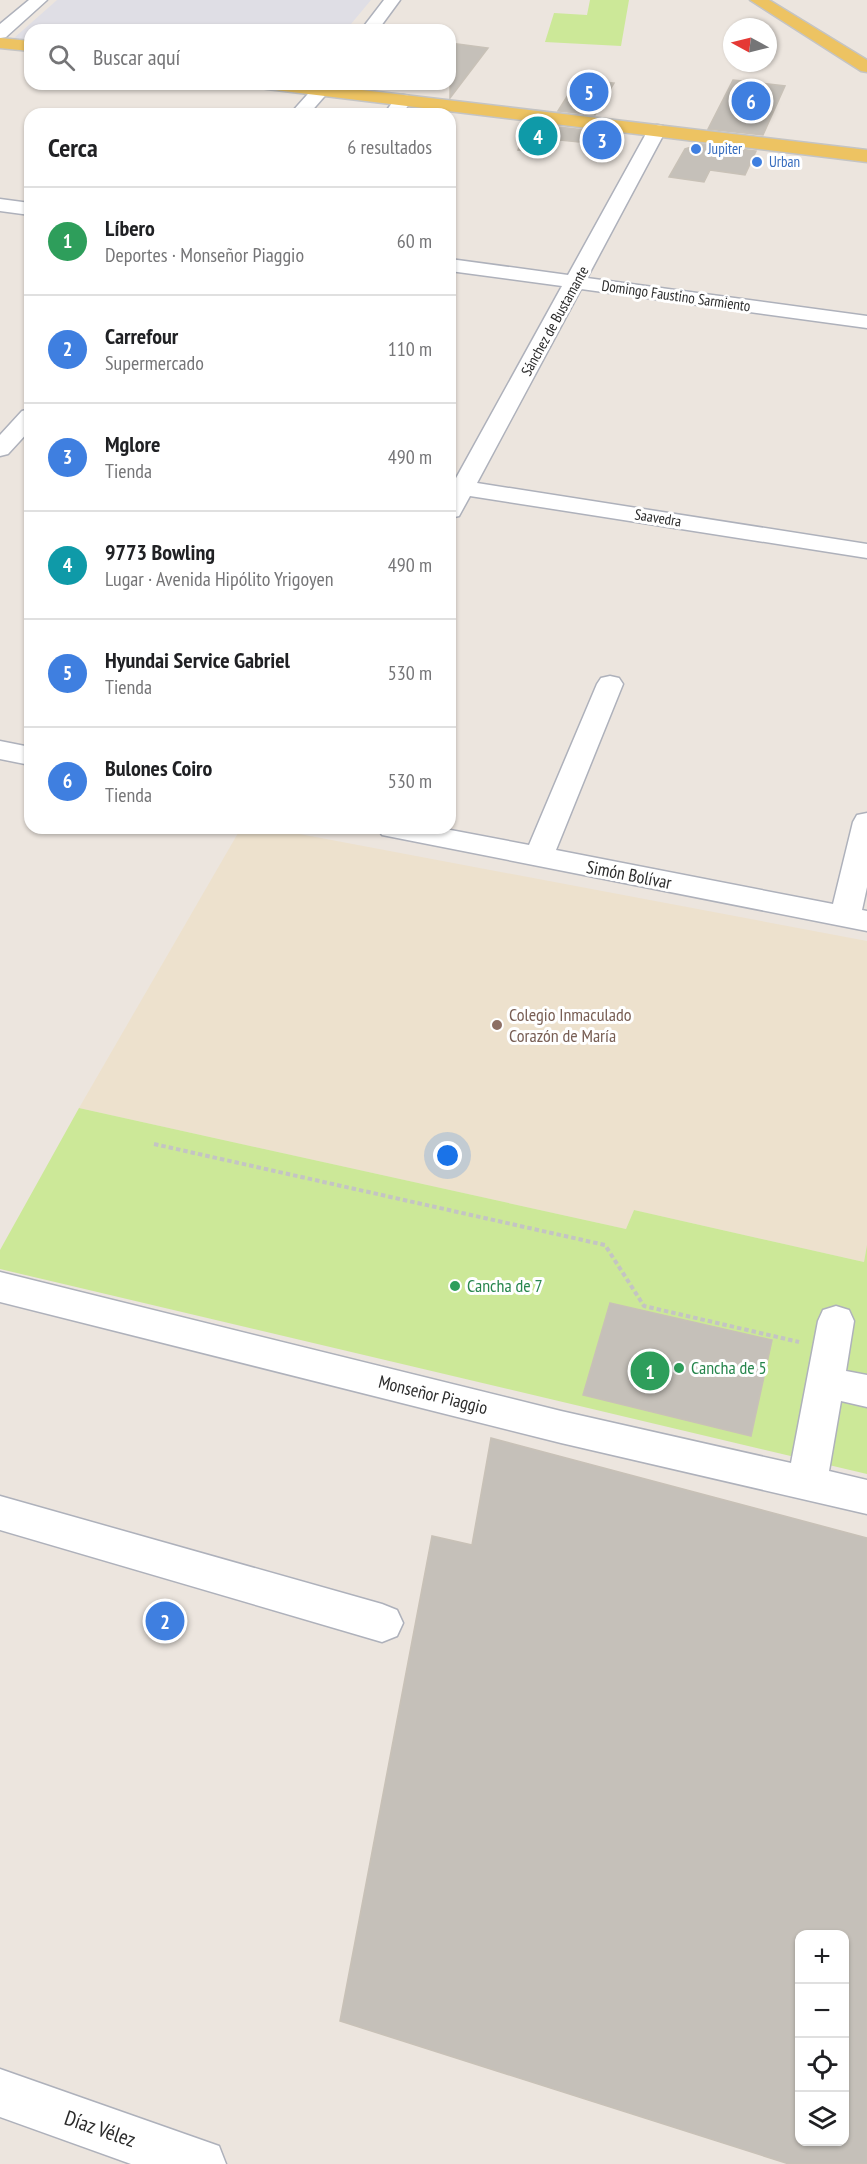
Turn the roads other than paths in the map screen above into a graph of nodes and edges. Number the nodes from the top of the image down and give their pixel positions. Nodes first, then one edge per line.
1 (39, 0) edge
2 (392, 0) edge
3 (758, 0) edge
4 (374, 24) edge
5 (0, 33) edge
6 (0, 43) edge
7 (24, 45) edge
8 (0, 52) edge
9 (24, 55) edge
10 (867, 67) edge
11 (321, 90) joint
12 (395, 90) edge
13 (398, 107) edge
14 (304, 108) edge
15 (456, 112) edge
16 (657, 130) junction
17 (867, 146) edge
18 (867, 156) edge
19 (0, 205) edge
20 (24, 208) edge
21 (456, 267) edge
22 (576, 283) junction
23 (867, 322) edge
24 (0, 413) edge
25 (24, 416) edge
26 (24, 423) edge
27 (0, 449) edge
28 (456, 487) edge
29 (867, 551) edge
30 (610, 684) dead end
31 (0, 750) edge
32 (24, 755) edge
33 (867, 822) edge
34 (422, 834) edge
35 (539, 857) junction
36 (856, 919) edge
37 (0, 1287) edge
38 (867, 1391) edge
39 (807, 1484) junction
40 (867, 1497) edge
41 (0, 1513) edge
42 (382, 1623) dead end
43 (0, 2093) edge
44 (201, 2164) edge

1 - 5 street
2 - 4 street
3 - 10 main road
6 - 7 main road
8 - 9 main road
11 - 13 main road
11 - 14 street
12 - 17 main road
15 - 16 main road
16 - 18 main road
16 - 22 street, Sánchez de Bustamante
19 - 20 street
21 - 22 street, Domingo Faustino Sarmiento
22 - 23 street, Domingo Faustino Sarmiento
22 - 28 street, Sánchez de Bustamante
24 - 25 street
26 - 27 street
28 - 29 street, Saavedra
30 - 35 street
31 - 32 street
33 - 36 street
34 - 35 street, Simón Bolívar
35 - 36 street, Simón Bolívar
37 - 39 street, Monseñor Piaggio
38 - 39 street
39 - 40 street, Monseñor Piaggio
41 - 42 street
43 - 44 street, Díaz Vélez

